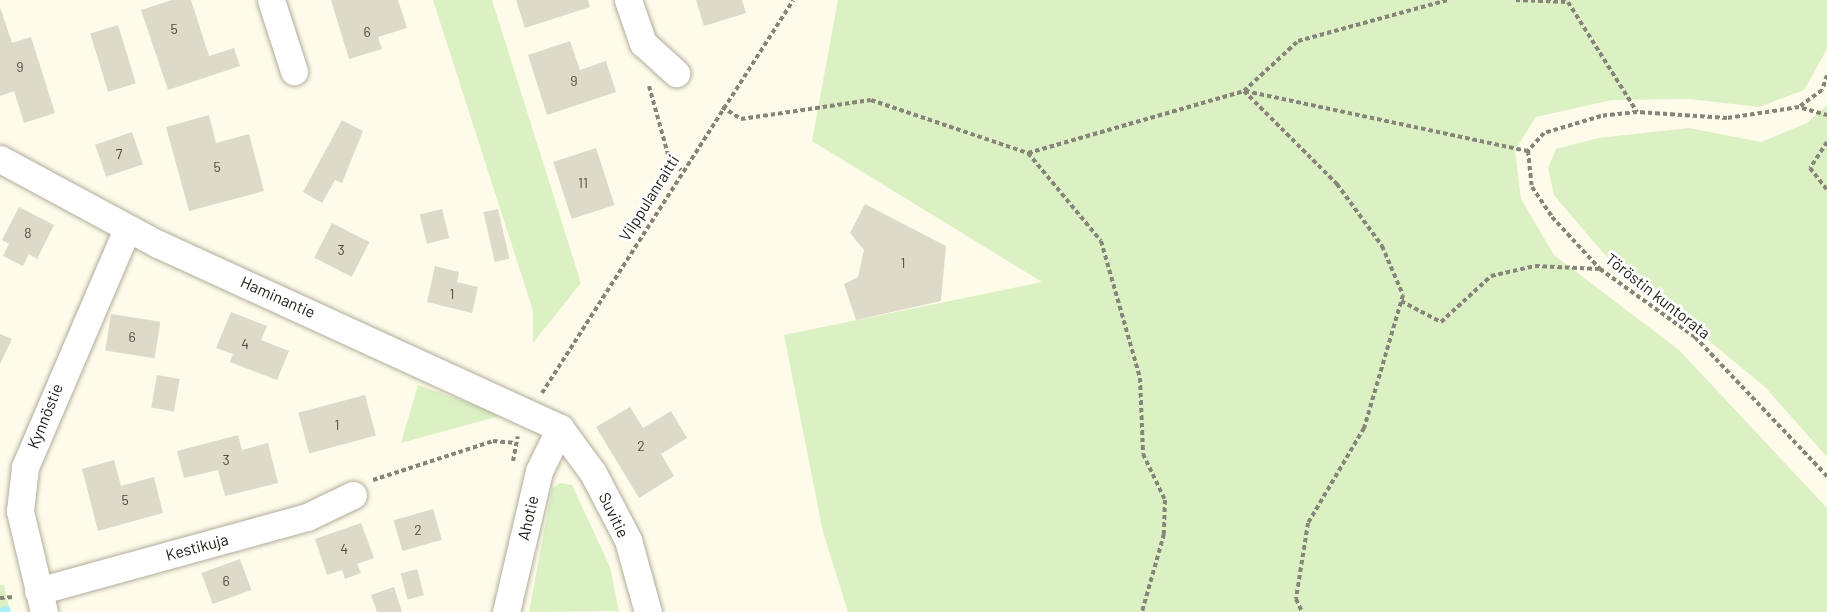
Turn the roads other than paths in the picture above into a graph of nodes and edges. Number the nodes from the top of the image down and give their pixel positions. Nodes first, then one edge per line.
1 (271, 0) edge
2 (628, 0) edge
3 (294, 71) dead end
4 (676, 73) dead end
5 (0, 159) edge
6 (127, 229) junction
7 (560, 428) junction
8 (353, 495) road end
9 (41, 602) edge
10 (506, 612) edge
11 (648, 612) edge

1 - 3 street
2 - 4 street
5 - 6 street, Haminantie
6 - 7 street, Haminantie
6 - 9 street, Kynnöstie
7 - 10 street, Ahotie
7 - 11 street, Suvitie
8 - 9 street, Kestikuja

